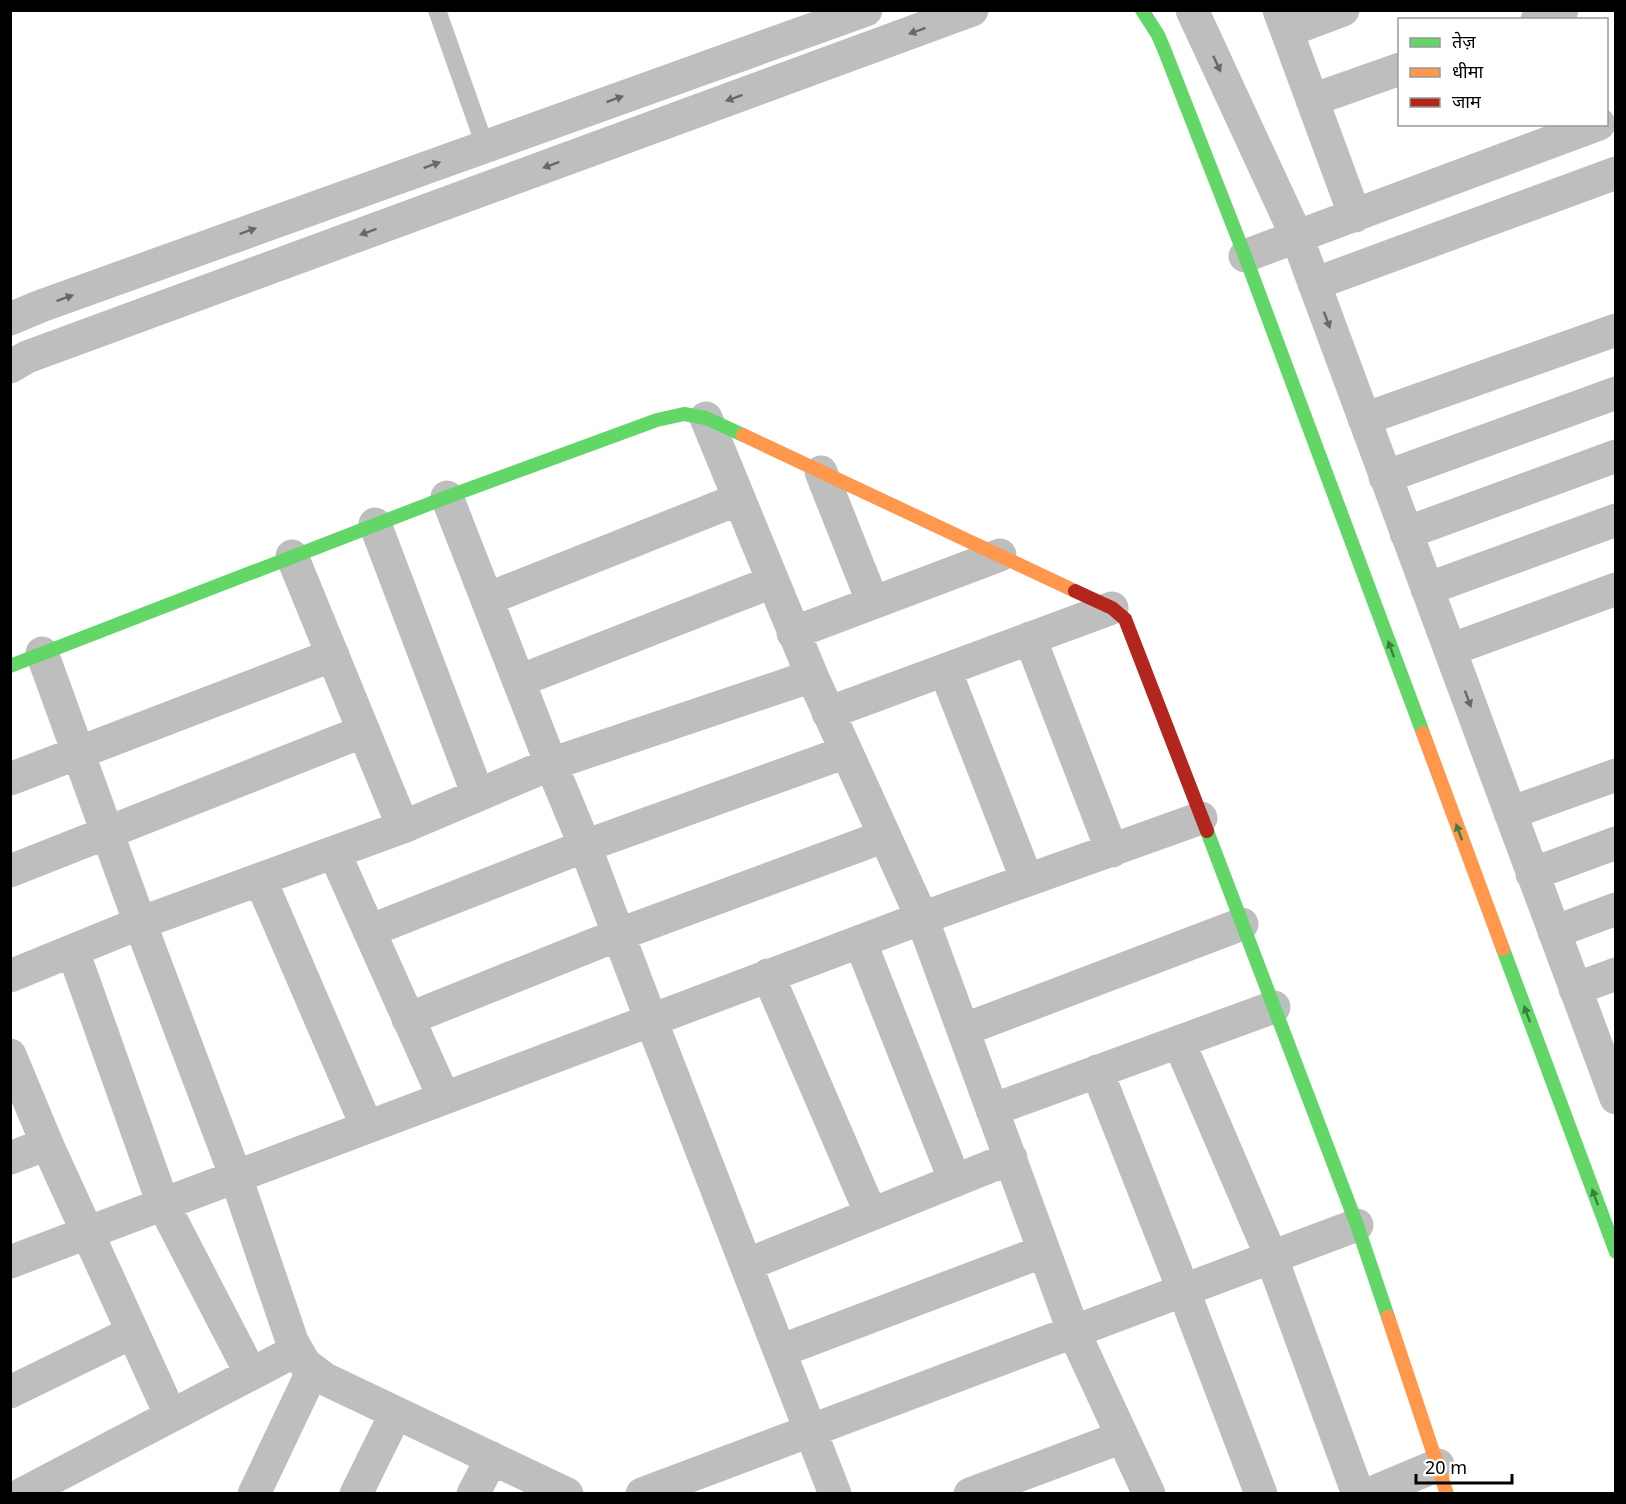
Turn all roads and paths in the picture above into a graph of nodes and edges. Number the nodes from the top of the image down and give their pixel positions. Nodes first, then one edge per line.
1 (437, 10) edge
2 (866, 10) edge
3 (972, 10) edge
4 (1142, 10) edge
5 (1192, 10) edge
6 (1343, 10) edge
7 (1562, 10) edge
8 (1542, 18) edge
9 (1283, 21) edge
10 (1398, 70) edge
11 (1312, 100) junction
12 (1594, 126) edge
13 (485, 146) junction
14 (1616, 172) edge
15 (1355, 216) junction
16 (1297, 237) junction
17 (1245, 256) junction
18 (1314, 284) junction
19 (10, 319) edge
20 (1616, 330) edge
21 (10, 367) edge
22 (1616, 393) edge
23 (706, 418) junction
24 (1364, 419) junction
25 (1616, 456) edge
26 (821, 472) junction
27 (1385, 477) junction
28 (447, 497) junction
29 (738, 499) junction
30 (1616, 520) edge
31 (375, 524) junction
32 (1406, 533) junction
33 (1000, 555) junction
34 (292, 556) junction
35 (772, 582) junction
36 (1427, 589) junction
37 (1616, 589) edge
38 (487, 599) junction
39 (873, 603) junction
40 (1112, 608) junction
41 (794, 633) junction
42 (1030, 638) junction
43 (1450, 650) junction
44 (42, 653) junction
45 (333, 655) junction
46 (10, 666) edge
47 (945, 670) junction
48 (812, 676) junction
49 (519, 681) junction
50 (828, 713) junction
51 (364, 731) junction
52 (79, 752) junction
53 (846, 752) junction
54 (551, 764) junction
55 (1616, 775) edge
56 (10, 779) edge
57 (478, 795) junction
58 (1510, 813) junction
59 (1201, 818) junction
60 (403, 827) junction
61 (109, 833) junction
62 (885, 836) junction
63 (1616, 843) edge
64 (585, 846) junction
65 (1112, 851) junction
66 (334, 852) junction
67 (10, 871) edge
68 (1532, 874) junction
69 (260, 879) junction
70 (1028, 880) junction
71 (1616, 909) edge
72 (922, 918) junction
73 (140, 923) junction
74 (1242, 924) junction
75 (369, 931) junction
76 (1554, 932) junction
77 (620, 934) junction
78 (860, 941) junction
79 (73, 951) junction
80 (1616, 974) edge
81 (10, 975) edge
82 (768, 975) junction
83 (1575, 989) junction
84 (1274, 1007) junction
85 (408, 1019) junction
86 (651, 1020) junction
87 (963, 1030) junction
88 (1179, 1042) junction
89 (1606, 1042) edge
90 (11, 1057) edge
91 (1097, 1071) junction
92 (444, 1098) junction
93 (1616, 1098) edge
94 (992, 1110) junction
95 (367, 1127) junction
96 (47, 1144) junction
97 (10, 1158) edge
98 (1011, 1158) junction
99 (236, 1177) junction
100 (955, 1181) junction
101 (163, 1204) junction
102 (871, 1214) junction
103 (1357, 1225) junction
104 (88, 1233) junction
105 (1044, 1251) junction
106 (1616, 1252) edge
107 (1271, 1256) junction
108 (10, 1262) edge
109 (746, 1265) junction
110 (1183, 1289) junction
111 (1073, 1330) junction
112 (133, 1332) junction
113 (780, 1351) junction
114 (305, 1360) junction
115 (251, 1374) junction
116 (10, 1392) edge
117 (396, 1413) junction
118 (171, 1416) junction
119 (810, 1430) junction
120 (1122, 1437) junction
121 (492, 1458) junction
122 (1443, 1479) edge
123 (10, 1488) edge
124 (21, 1494) edge
125 (254, 1494) edge
126 (356, 1494) edge
127 (473, 1494) edge
128 (567, 1494) edge
129 (642, 1494) edge
130 (835, 1494) edge
131 (970, 1494) edge
132 (1149, 1494) edge
133 (1261, 1494) edge
134 (1358, 1494) edge
135 (1369, 1494) edge

1 - 13 lane
13 -> 2 street
3 -> 21 street
4 - 17 street
5 -> 16 street
6 - 9 street
7 - 8 street
9 - 11 street
10 - 11 street
11 - 15 street
12 - 15 street
19 -> 13 street
14 - 18 street
15 - 16 street
16 - 17 street
16 - 18 street
106 -> 17 street
18 -> 24 street
20 - 24 street
22 - 27 street
23 - 26 street
23 - 28 street
23 - 29 street
24 - 27 street
25 - 32 street
26 - 33 street
26 - 39 street
27 - 32 street
28 - 31 street
28 - 38 street
29 - 35 street
29 - 38 street
30 - 36 street
31 - 34 street
31 - 57 street
32 - 36 street
33 - 39 street
33 - 40 street
34 - 44 street
34 - 45 street
35 - 41 street
35 - 49 street
36 - 43 street
37 - 43 street
38 - 49 street
39 - 41 street
40 - 42 street
40 - 59 street
41 - 48 street
42 - 47 street
42 - 65 street
43 -> 58 street
44 - 46 street
44 - 52 street
45 - 51 street
45 - 52 street
47 - 50 street
47 - 70 street
48 - 50 street
48 - 54 street
49 - 54 street
50 - 53 street
51 - 60 street
51 - 61 street
52 - 56 street
52 - 61 street
53 - 62 street
53 - 64 street
54 - 57 street
54 - 64 street
55 - 58 street
57 - 60 street
58 - 68 street
59 - 65 street
59 - 74 street
60 - 66 street
61 - 67 street
61 - 73 street
62 - 72 street
62 - 77 street
63 - 68 street
64 - 75 street
64 - 77 street
65 - 70 street
66 - 69 street
66 - 75 street
68 - 76 street
69 - 73 street
69 - 95 street
70 - 72 street
71 - 76 street
72 - 78 street
72 - 87 street
73 - 79 street
73 - 99 street
74 - 84 street
74 - 87 street
75 - 85 street
76 - 83 street
77 - 85 street
77 - 86 street
78 - 82 street
78 - 100 street
79 - 81 street
79 - 101 street
80 - 83 street
82 - 86 street
82 - 102 street
83 - 89 street
84 - 88 street
84 - 103 street
85 - 92 street
86 - 92 street
86 - 109 street
87 - 94 street
88 - 91 street
88 - 107 street
89 - 93 street
90 - 96 street
91 - 94 street
91 - 110 street
92 - 95 street
94 - 98 street
95 - 99 street
96 - 97 street
96 - 104 street
98 - 100 street
98 - 105 street
99 - 101 street
99 - 114 street
100 - 102 street
101 - 104 street
101 - 115 street
102 - 109 street
103 - 107 street
103 - 122 street
104 - 108 street
104 - 112 street
105 - 111 street
105 - 113 street
107 - 110 street
107 - 134 street
109 - 113 street
110 - 111 street
110 - 133 street
111 - 119 street
111 - 120 street
112 - 116 street
112 - 118 street
113 - 119 street
114 - 115 street
114 - 117 street
114 - 125 street
115 - 118 street
117 - 121 street
117 - 126 street
118 - 124 street
119 - 129 street
119 - 130 street
120 - 131 street
120 - 132 street
121 - 127 street
121 - 128 street
122 - 135 street
123 - 124 street

